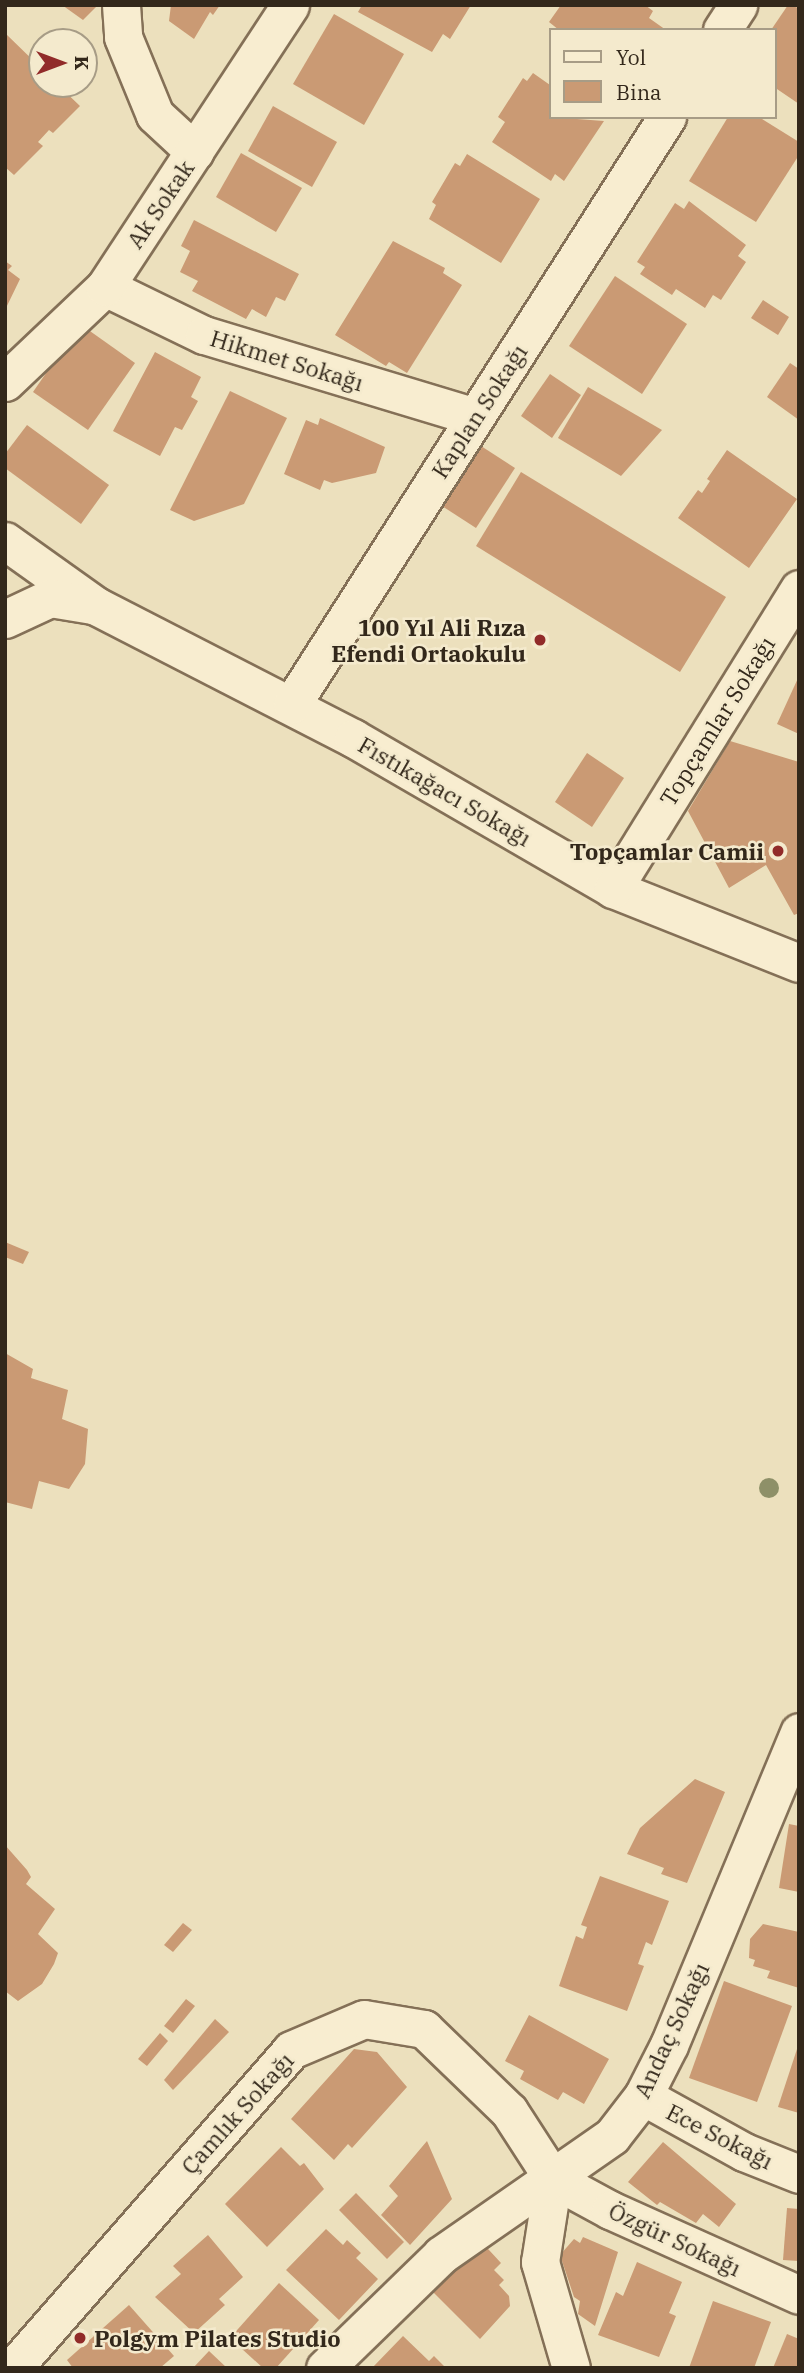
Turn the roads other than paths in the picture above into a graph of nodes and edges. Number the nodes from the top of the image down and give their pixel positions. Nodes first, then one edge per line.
1 (121, 5) edge
2 (290, 5) edge
3 (738, 5) edge
4 (723, 28) edge
5 (666, 119) edge
6 (195, 152) junction
7 (105, 287) junction
8 (5, 382) edge
9 (475, 417) junction
10 (5, 541) edge
11 (799, 589) edge
12 (96, 606) junction
13 (5, 619) edge
14 (292, 704) junction
15 (613, 889) junction
16 (799, 963) edge
17 (799, 1732) edge
18 (643, 2096) junction
19 (799, 2174) edge
20 (554, 2179) junction
21 (799, 2295) edge
22 (573, 2367) edge
23 (13, 2368) edge
24 (325, 2368) edge

1 - 6 street
2 - 6 street, Ak Sokak
3 - 4 street
5 - 9 street, Kaplan Sokağı
6 - 7 street, Ak Sokak
7 - 8 street, Ak Sokak
7 - 9 street, Hikmet Sokağı
9 - 14 street, Kaplan Sokağı
10 - 12 street
11 - 15 street, Topçamlar Sokağı
12 - 13 street
12 - 14 street, Fıstıkağacı Sokağı
14 - 15 street, Fıstıkağacı Sokağı
15 - 16 street, Fıstıkağacı Sokağı
17 - 18 street, Andaç Sokağı
18 - 19 street, Ece Sokağı
18 - 20 street, Andaç Sokağı
20 - 21 street, Özgür Sokağı
20 - 22 street
20 - 23 street, Çamlık Sokağı
20 - 24 street, Andaç Sokağı

